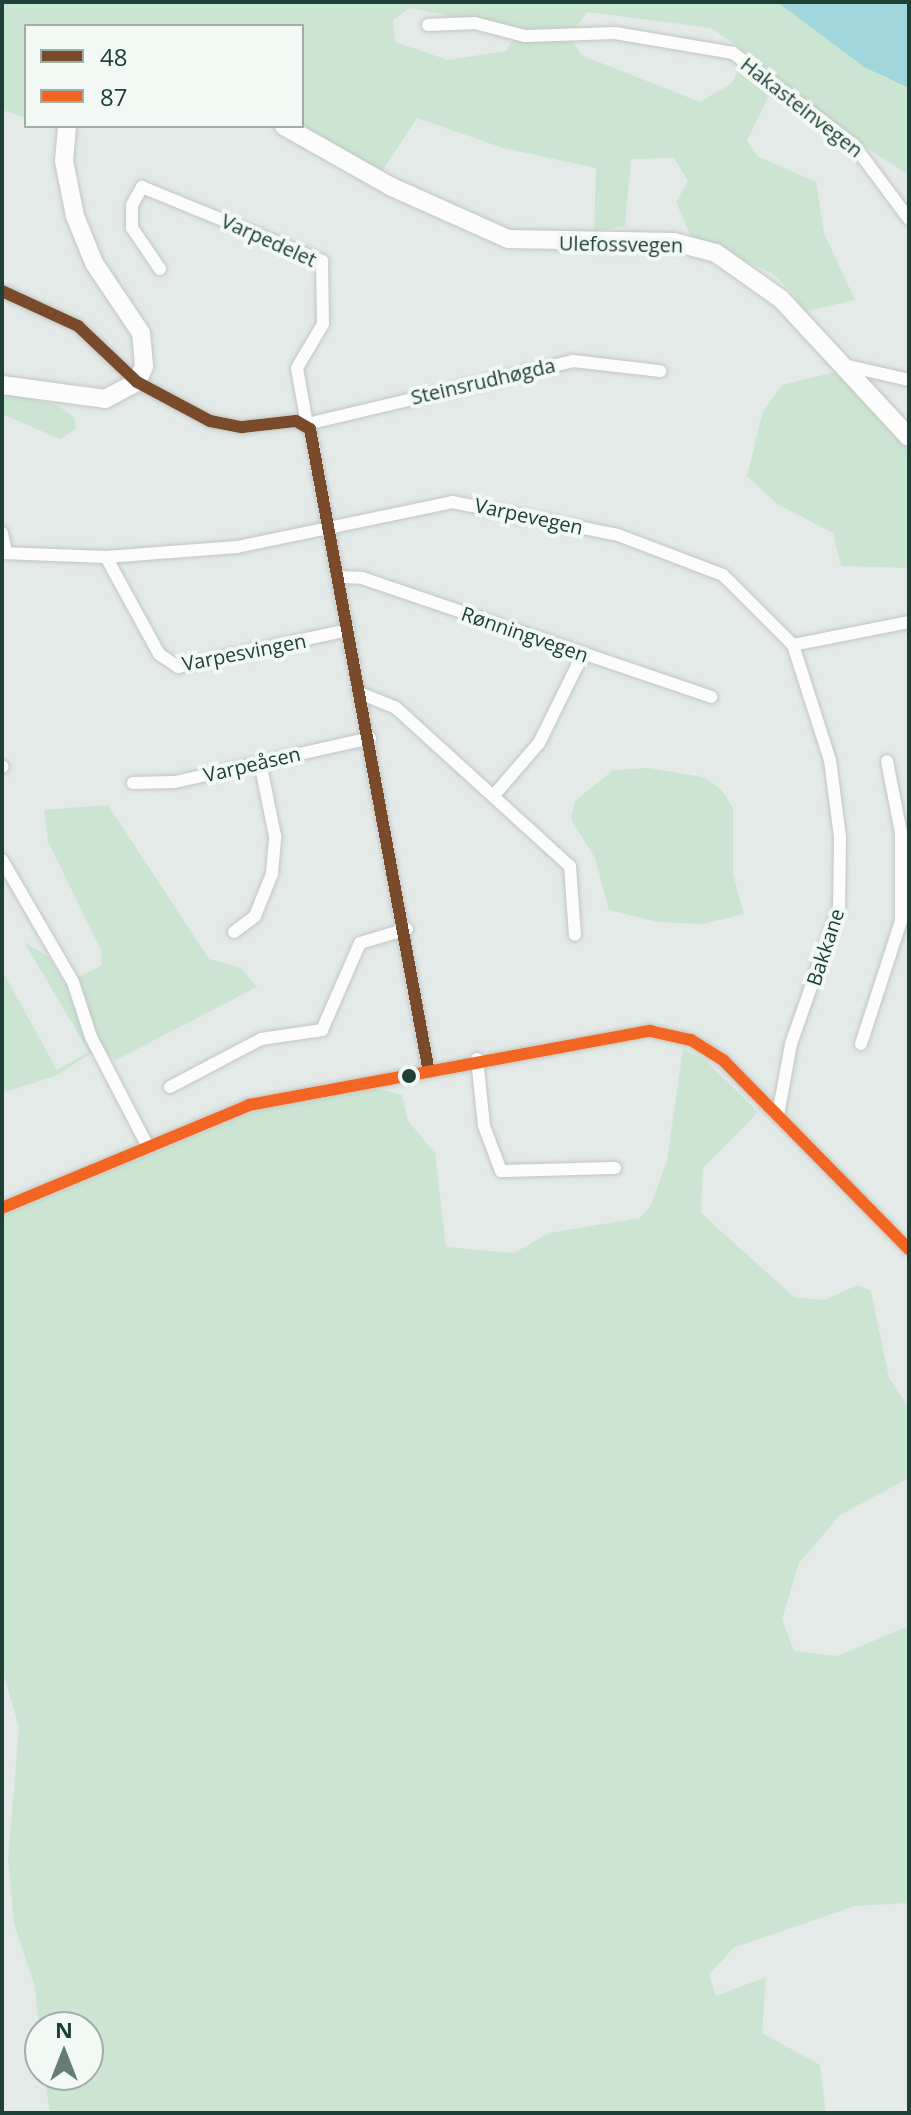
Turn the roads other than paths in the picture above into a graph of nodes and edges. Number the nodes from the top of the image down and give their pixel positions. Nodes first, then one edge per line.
1 (428, 25) dead end
2 (67, 128) edge
3 (288, 128) edge
4 (909, 219) edge
5 (160, 269) dead end
6 (2, 291) edge
7 (839, 364) junction
8 (660, 371) dead end
9 (909, 380) edge
10 (137, 382) junction
11 (2, 385) edge
12 (307, 424) junction
13 (909, 437) edge
14 (328, 523) junction
15 (2, 533) edge
16 (4, 552) edge
17 (106, 557) junction
18 (338, 577) junction
19 (909, 622) edge
20 (348, 630) junction
21 (793, 645) junction
22 (583, 654) junction
23 (362, 694) junction
24 (711, 697) dead end
25 (370, 738) junction
26 (887, 761) dead end
27 (260, 762) junction
28 (833, 774) joint
29 (133, 783) dead end
30 (495, 794) junction
31 (2, 860) edge
32 (905, 921) edge
33 (407, 929) junction
34 (234, 932) dead end
35 (575, 935) dead end
36 (861, 1044) dead end
37 (477, 1059) junction
38 (428, 1067) junction
39 (170, 1087) dead end
40 (778, 1115) junction
41 (147, 1145) junction
42 (615, 1168) dead end
43 (2, 1208) edge
44 (909, 1249) edge

1 - 4 street, Hakasteinvegen
2 - 10 street
3 - 7 street, Ulefossvegen
5 - 12 street, Varpedelet
6 - 10 street
7 - 9 street
7 - 13 street, Ulefossvegen
8 - 12 street, Steinsrudhøgda
10 - 11 street
10 - 12 street
12 - 14 street, Varpedelet
14 - 17 street, Varpevegen
14 - 18 street, Varpedelet
14 - 21 street, Varpevegen
15 - 16 street
16 - 17 street, Varpevegen
17 - 20 street, Varpesvingen
18 - 20 street, Varpedelet
18 - 22 street, Rønningvegen
19 - 21 street
20 - 23 street, Varpedelet
21 - 28 street, Varpevegen
22 - 24 street, Rønningvegen
22 - 30 street
23 - 25 street, Varpedelet
23 - 30 street
25 - 27 street, Varpeåsen
25 - 33 street, Varpedelet
26 - 32 street
27 - 29 street, Varpeåsen
27 - 34 street
28 - 40 street, Bakkane
30 - 35 street
31 - 41 street
32 - 36 street
33 - 38 street, Varpedelet
33 - 39 street
37 - 38 street
37 - 40 street
37 - 42 street
38 - 41 street
40 - 44 street
41 - 43 street

